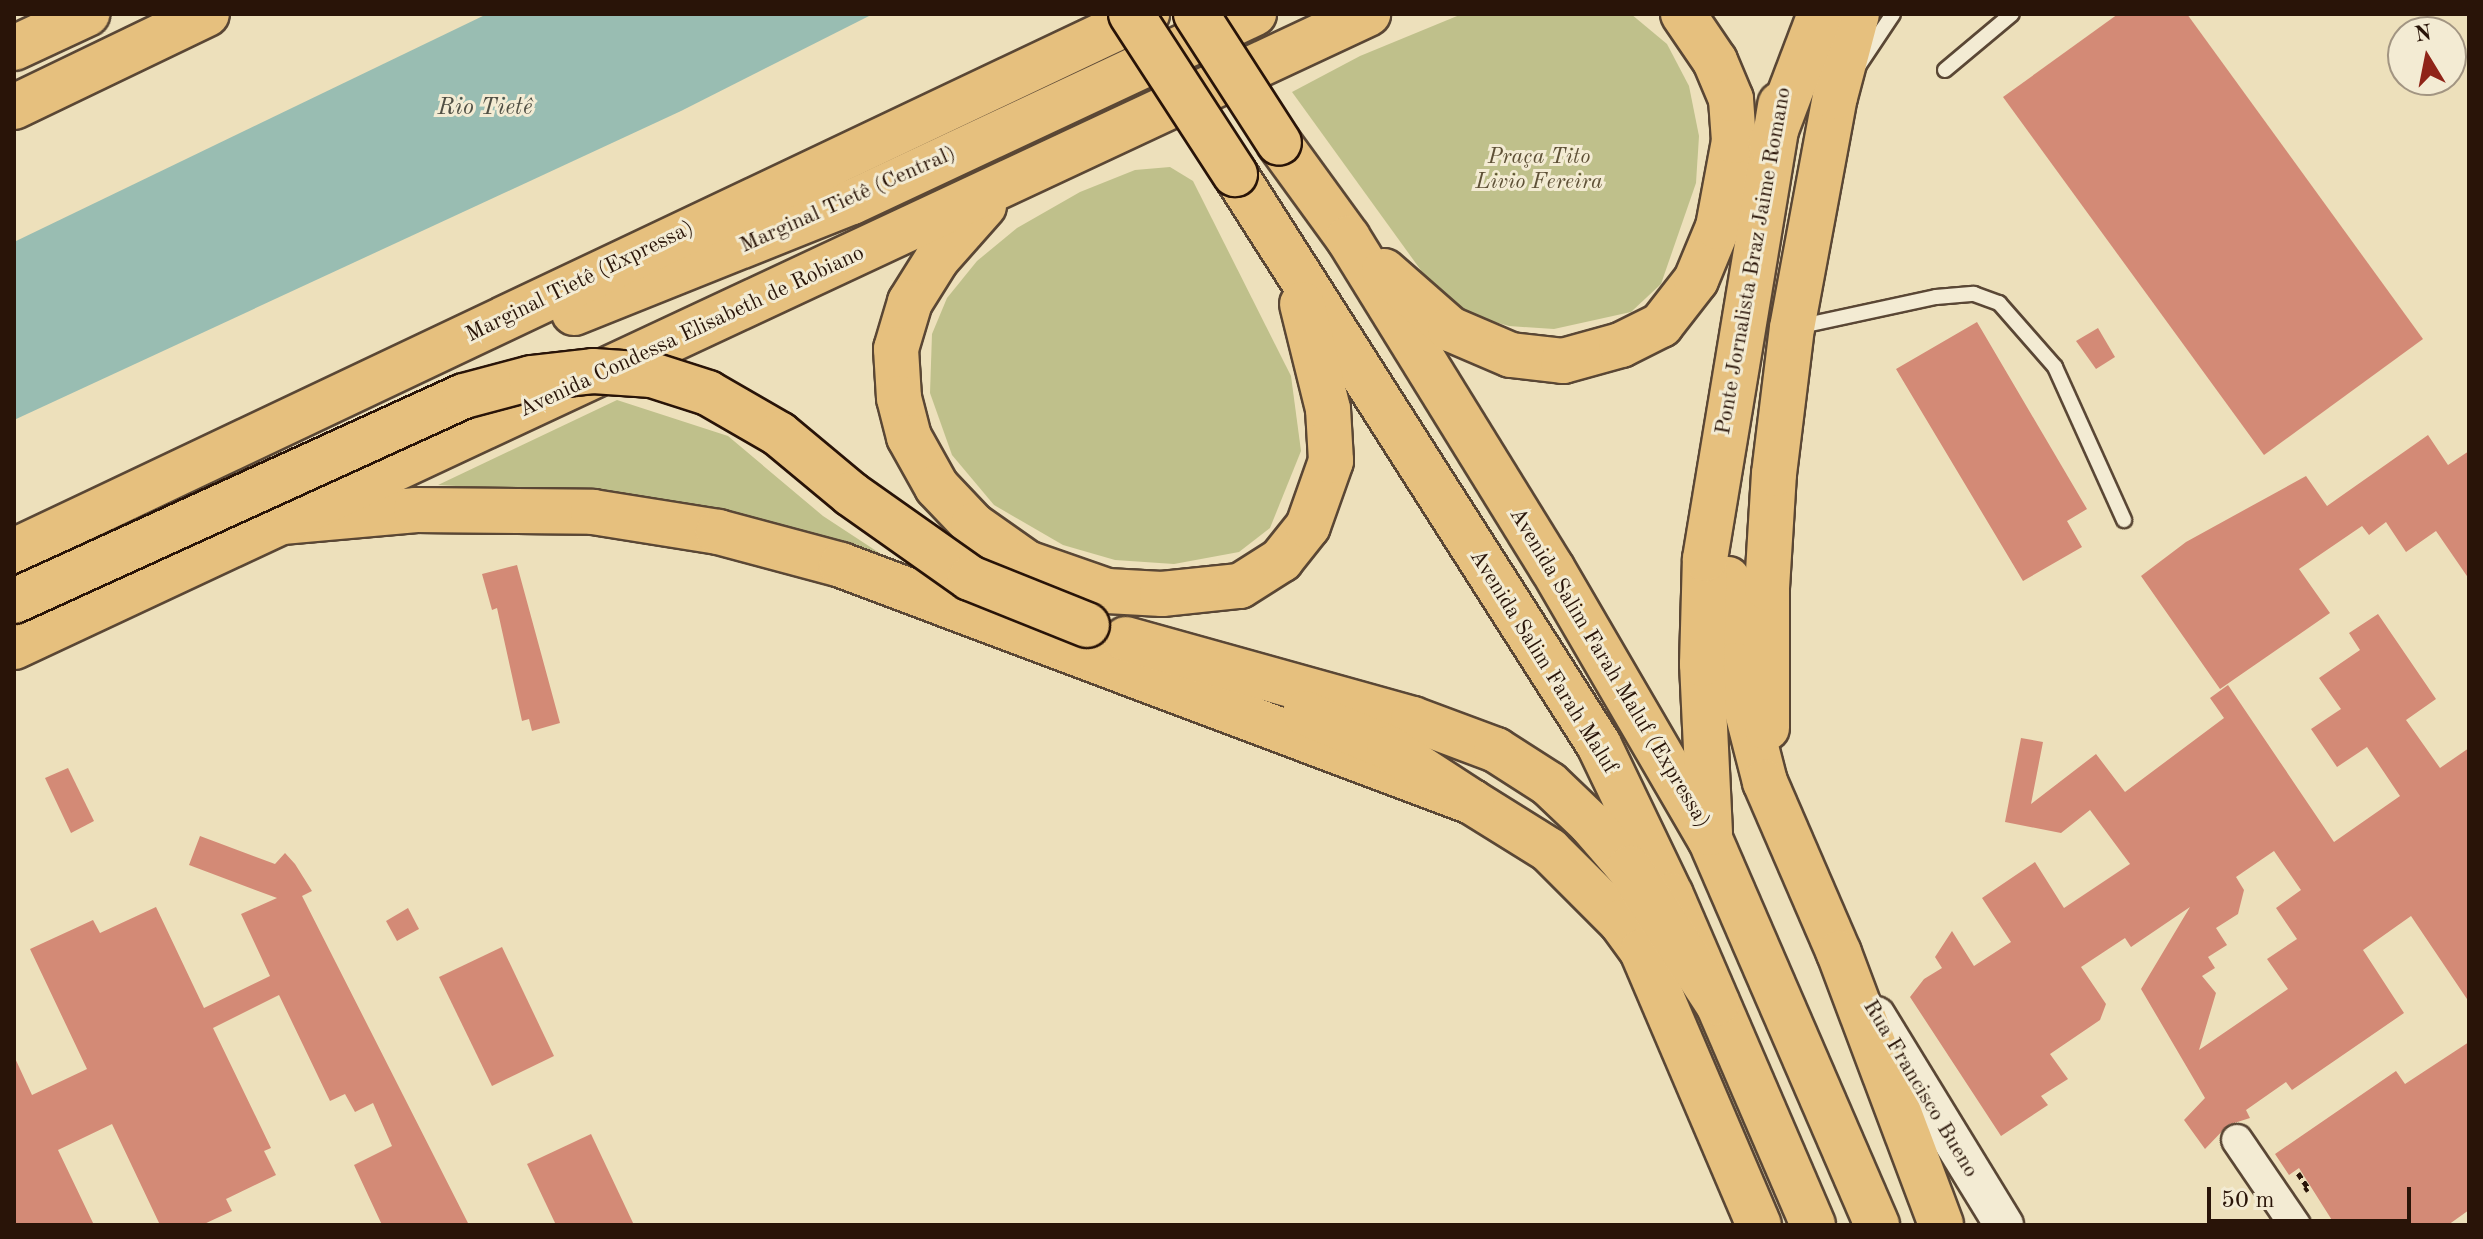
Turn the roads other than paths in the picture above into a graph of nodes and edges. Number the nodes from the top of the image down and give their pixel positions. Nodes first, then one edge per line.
1 (87, 14) edge
2 (207, 14) edge
3 (1131, 14) edge
4 (1147, 14) edge
5 (1196, 14) edge
6 (1254, 14) edge
7 (1368, 14) edge
8 (1683, 14) edge
9 (1801, 14) edge
10 (1820, 14) edge
11 (1857, 14) edge
12 (1893, 14) edge
13 (2012, 14) edge
14 (14, 48) edge
15 (1945, 70) dead end
16 (1835, 97) junction
17 (14, 107) edge
18 (1771, 143) junction
19 (1006, 187) junction
20 (1348, 238) junction
21 (1294, 270) junction
22 (1792, 328) junction
23 (429, 354) junction
24 (1722, 440) junction
25 (2124, 520) dead end
26 (282, 522) junction
27 (14, 551) edge
28 (14, 601) edge
29 (1107, 632) junction
30 (14, 647) edge
31 (1765, 782) junction
32 (1472, 802) junction
33 (1710, 839) junction
34 (1839, 953) junction
35 (1717, 1003) junction
36 (2237, 1140) dead end
37 (1759, 1225) edge
38 (1813, 1225) edge
39 (1877, 1225) edge
40 (1941, 1225) edge
41 (2004, 1225) edge
42 (2295, 1225) edge

1 - 14 highway
2 - 17 highway
3 - 21 highway, Avenida Salim Farah Maluf, bridge
4 - 23 highway, Marginal Tietê (Expressa)
5 - 20 highway, Avenida Salim Farah Maluf (Expressa), bridge
6 - 23 highway, Marginal Tietê (Central)
7 - 19 highway, Avenida Condessa Elisabeth de Robiano
8 - 20 highway
9 - 18 highway, Ponte Jornalista Braz Jaime Romano
10 - 18 highway
11 - 16 highway
12 - 16 lane
13 - 15 lane
16 - 22 highway
18 - 24 highway, Ponte Jornalista Braz Jaime Romano
19 - 21 highway
19 - 26 highway, Avenida Condessa Elisabeth de Robiano
20 - 33 highway, Avenida Salim Farah Maluf (Expressa)
21 - 35 highway, Avenida Salim Farah Maluf
22 - 25 lane
22 - 31 highway
23 - 27 highway, Marginal Tietê (Expressa)
24 - 31 highway
24 - 33 highway
26 - 30 highway, Avenida Condessa Elisabeth de Robiano
26 - 32 highway
28 - 29 highway, bridge
29 - 32 highway
29 - 35 highway
31 - 34 highway
32 - 37 highway
33 - 39 highway, Avenida Salim Farah Maluf (Expressa)
34 - 40 highway
34 - 41 street, Rua Francisco Bueno
35 - 38 highway, Avenida Salim Farah Maluf
36 - 42 street

